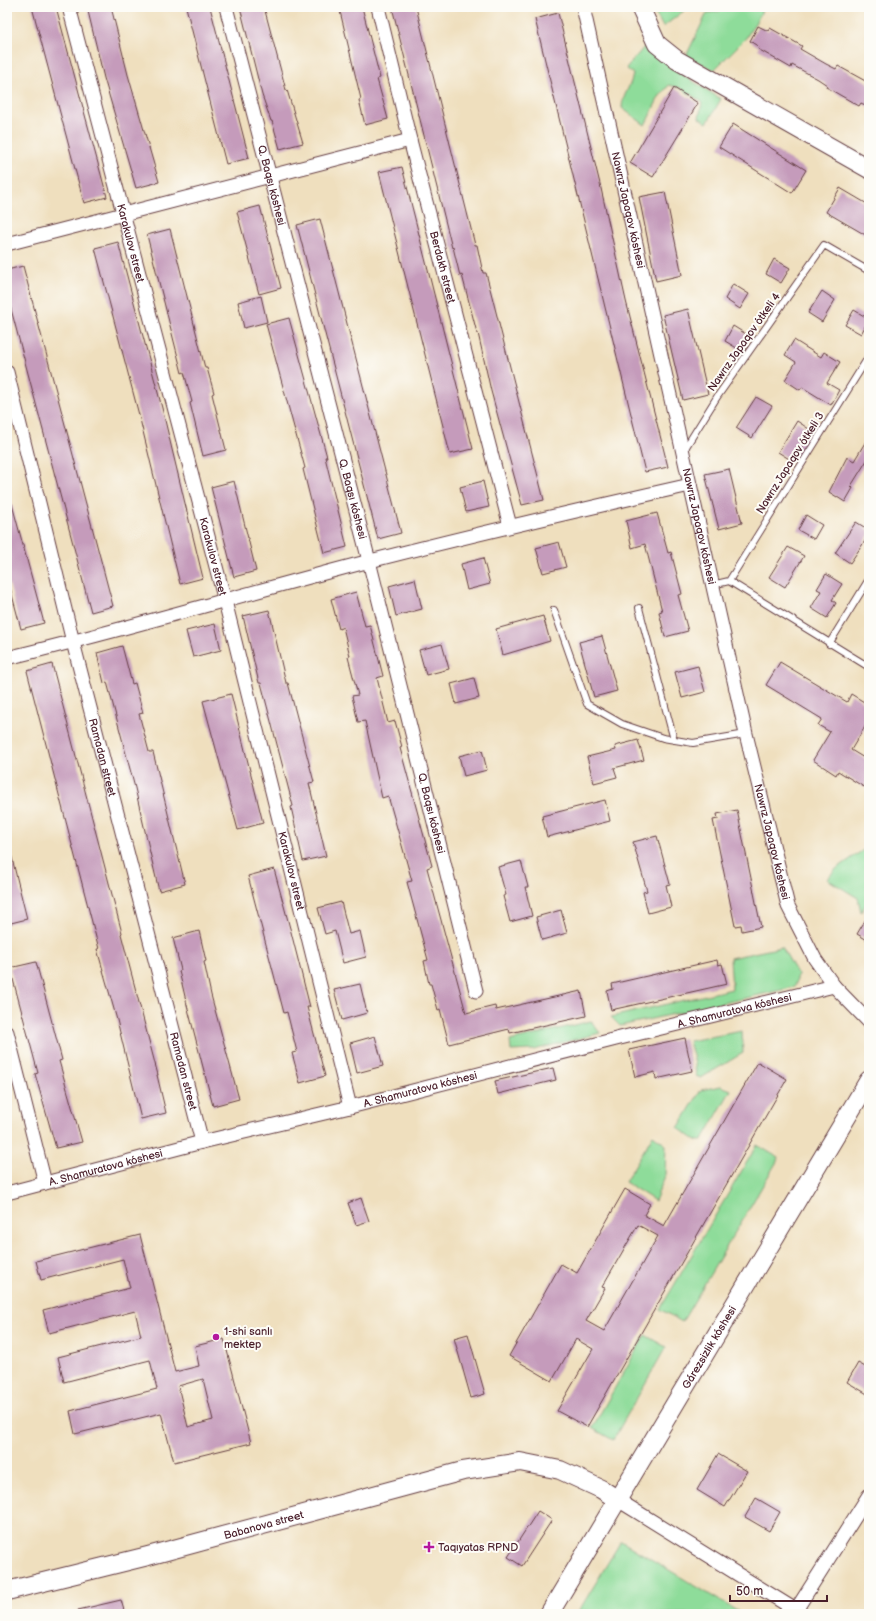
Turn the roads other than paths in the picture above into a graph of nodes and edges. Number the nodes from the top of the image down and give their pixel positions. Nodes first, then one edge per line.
1 (70, 7) edge
2 (226, 7) edge
3 (378, 7) edge
4 (583, 7) edge
5 (640, 7) edge
6 (410, 140) junction
7 (869, 169) edge
8 (269, 177) junction
9 (124, 214) junction
10 (7, 244) edge
11 (869, 271) edge
12 (869, 356) edge
13 (7, 372) edge
14 (683, 452) junction
15 (690, 485) junction
16 (510, 526) junction
17 (369, 561) junction
18 (869, 579) edge
19 (729, 581) junction
20 (712, 585) junction
21 (225, 601) junction
22 (639, 608) dead end
23 (554, 610) dead end
24 (73, 642) junction
25 (829, 644) junction
26 (7, 658) edge
27 (869, 667) edge
28 (746, 734) junction
29 (674, 740) junction
30 (834, 986) junction
31 (476, 991) dead end
32 (869, 1022) edge
33 (7, 1032) edge
34 (869, 1080) edge
35 (350, 1108) junction
36 (202, 1142) junction
37 (46, 1183) junction
38 (7, 1193) edge
39 (869, 1495) edge
40 (618, 1500) junction
41 (7, 1591) edge
42 (799, 1612) edge
43 (549, 1614) edge

1 - 9 street, Karakulov street
2 - 8 street, Q. Baqsı kóshesi
3 - 6 street, Berdakh street
4 - 14 street, Nawrız Japaqov kóshesi
5 - 7 street
6 - 8 street
6 - 16 street, Berdakh street
8 - 9 street
8 - 17 street, Q. Baqsı kóshesi
9 - 10 street
9 - 21 street, Karakulov street
11 - 14 lane, Nawrız Japaqov ótkeli 4
12 - 19 lane, Nawrız Japaqov ótkeli 3
13 - 24 street, Ramadan street
14 - 15 street, Nawrız Japaqov kóshesi
15 - 16 street
15 - 20 street, Nawrız Japaqov kóshesi
16 - 17 street
17 - 21 street
17 - 31 street, Q. Baqsı kóshesi
18 - 25 lane
19 - 20 lane
19 - 25 lane
20 - 28 street, Nawrız Japaqov kóshesi
21 - 24 street
21 - 35 street, Karakulov street
22 - 29 lane
23 - 29 lane
24 - 26 street
24 - 36 street, Ramadan street
25 - 27 lane
28 - 29 lane
28 - 30 street, Nawrız Japaqov kóshesi
30 - 32 street, Nawrız Japaqov kóshesi
30 - 35 street, A. Shamuratova kóshesi
33 - 37 street
34 - 40 street, Gárezsizlik kóshesi
35 - 36 street, A. Shamuratova kóshesi
36 - 37 street, A. Shamuratova kóshesi
37 - 38 street, A. Shamuratova kóshesi
39 - 42 street
40 - 41 street, Babanova street
40 - 42 street
40 - 43 street, Gárezsizlik kóshesi

